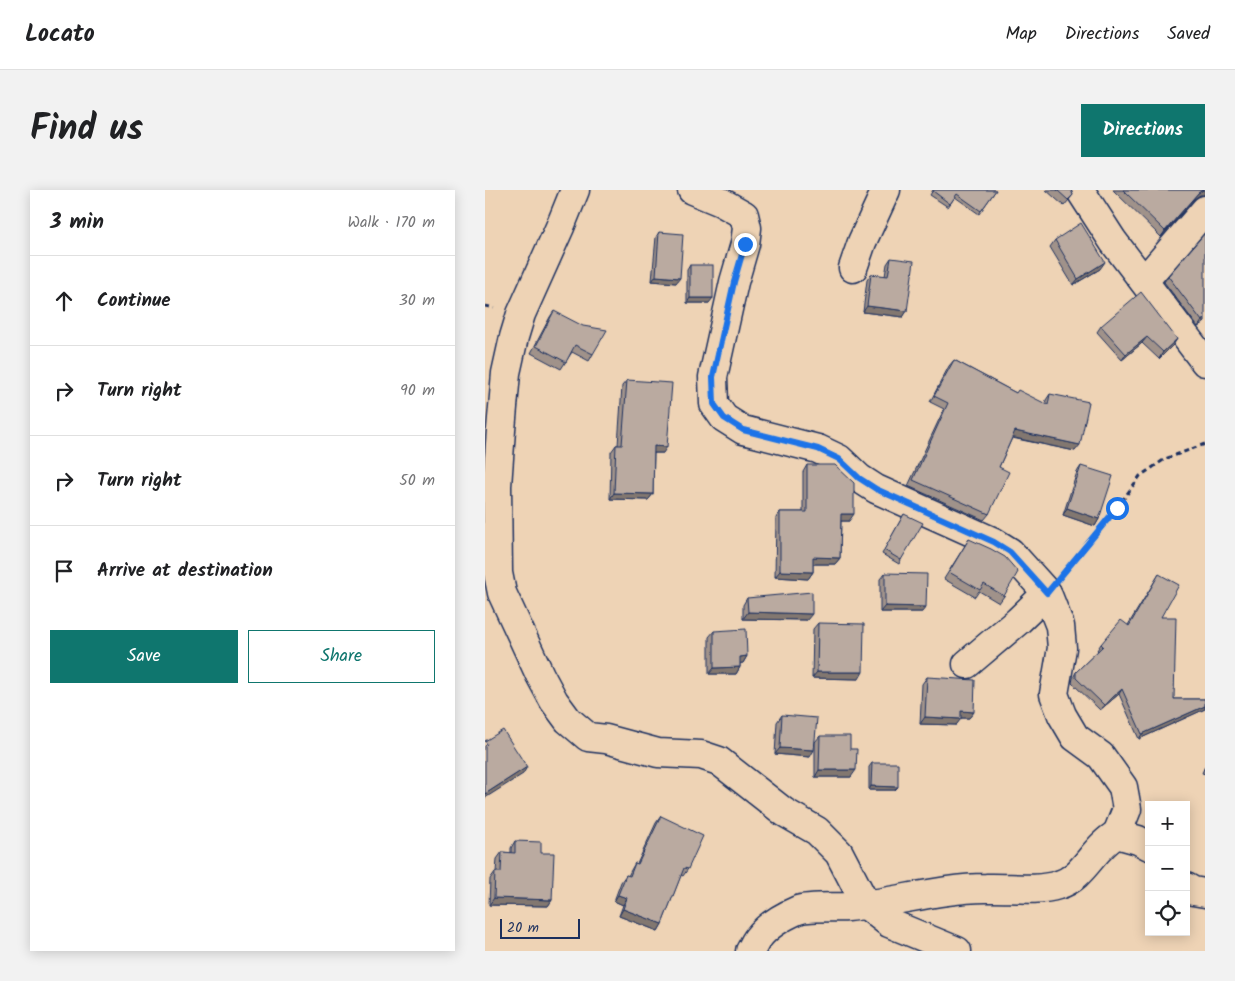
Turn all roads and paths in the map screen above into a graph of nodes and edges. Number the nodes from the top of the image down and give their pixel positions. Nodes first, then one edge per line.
1 (575, 190) edge
2 (692, 190) edge
3 (886, 190) edge
4 (1080, 190) edge
5 (1205, 210) edge
6 (853, 268) dead end
7 (1144, 281) junction
8 (1205, 362) edge
9 (1205, 444) edge
10 (1047, 593) junction
11 (967, 664) dead end
12 (1117, 834) junction
13 (1145, 844) edge
14 (1190, 889) edge
15 (1205, 893) edge
16 (866, 904) junction
17 (916, 943) edge
18 (750, 951) edge
19 (957, 951) edge

1 - 16 street
2 - 10 street
3 - 6 street
4 - 7 street
5 - 7 street
7 - 8 street
9 - 10 path
10 - 11 street
10 - 12 street
12 - 13 street
12 - 16 street
14 - 15 street
16 - 17 street
16 - 18 street
17 - 19 street

